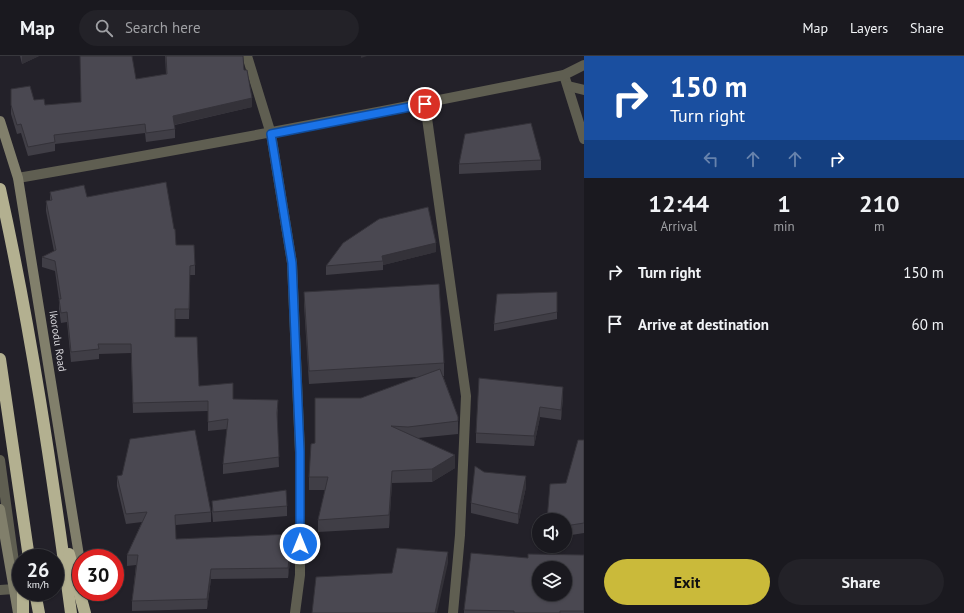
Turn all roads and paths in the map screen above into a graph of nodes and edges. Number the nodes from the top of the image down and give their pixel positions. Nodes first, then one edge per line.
1 (248, 56) edge
2 (584, 65) edge
3 (564, 75) junction
4 (568, 86) junction
5 (584, 90) edge
6 (425, 104) junction
7 (0, 121) edge
8 (271, 134) junction
9 (584, 138) edge
10 (18, 178) junction
11 (0, 189) edge
12 (0, 359) edge
13 (0, 460) edge
14 (56, 506) junction
15 (20, 507) junction
16 (0, 509) edge
17 (22, 549) edge
18 (27, 549) edge
19 (78, 549) edge
20 (12, 563) edge
21 (0, 590) edge
22 (12, 590) edge
23 (19, 601) edge
24 (37, 601) edge
25 (86, 601) edge
26 (21, 613) edge
27 (39, 613) edge
28 (71, 613) edge
29 (87, 613) edge
30 (295, 613) edge
31 (453, 613) edge

1 - 8 street
2 - 3 street
3 - 4 street
3 - 6 street
4 - 5 street
4 - 9 street
6 - 8 street
6 - 31 street
7 - 10 street, Ikorodu Road
8 - 10 street
8 - 30 street
10 - 19 street, Ikorodu Road
11 - 14 highway
12 - 15 highway
13 - 26 street
14 - 28 highway
14 - 29 highway
15 - 17 highway
15 - 18 highway
16 - 20 street
21 - 22 street
23 - 26 highway
24 - 27 highway
25 - 29 street

